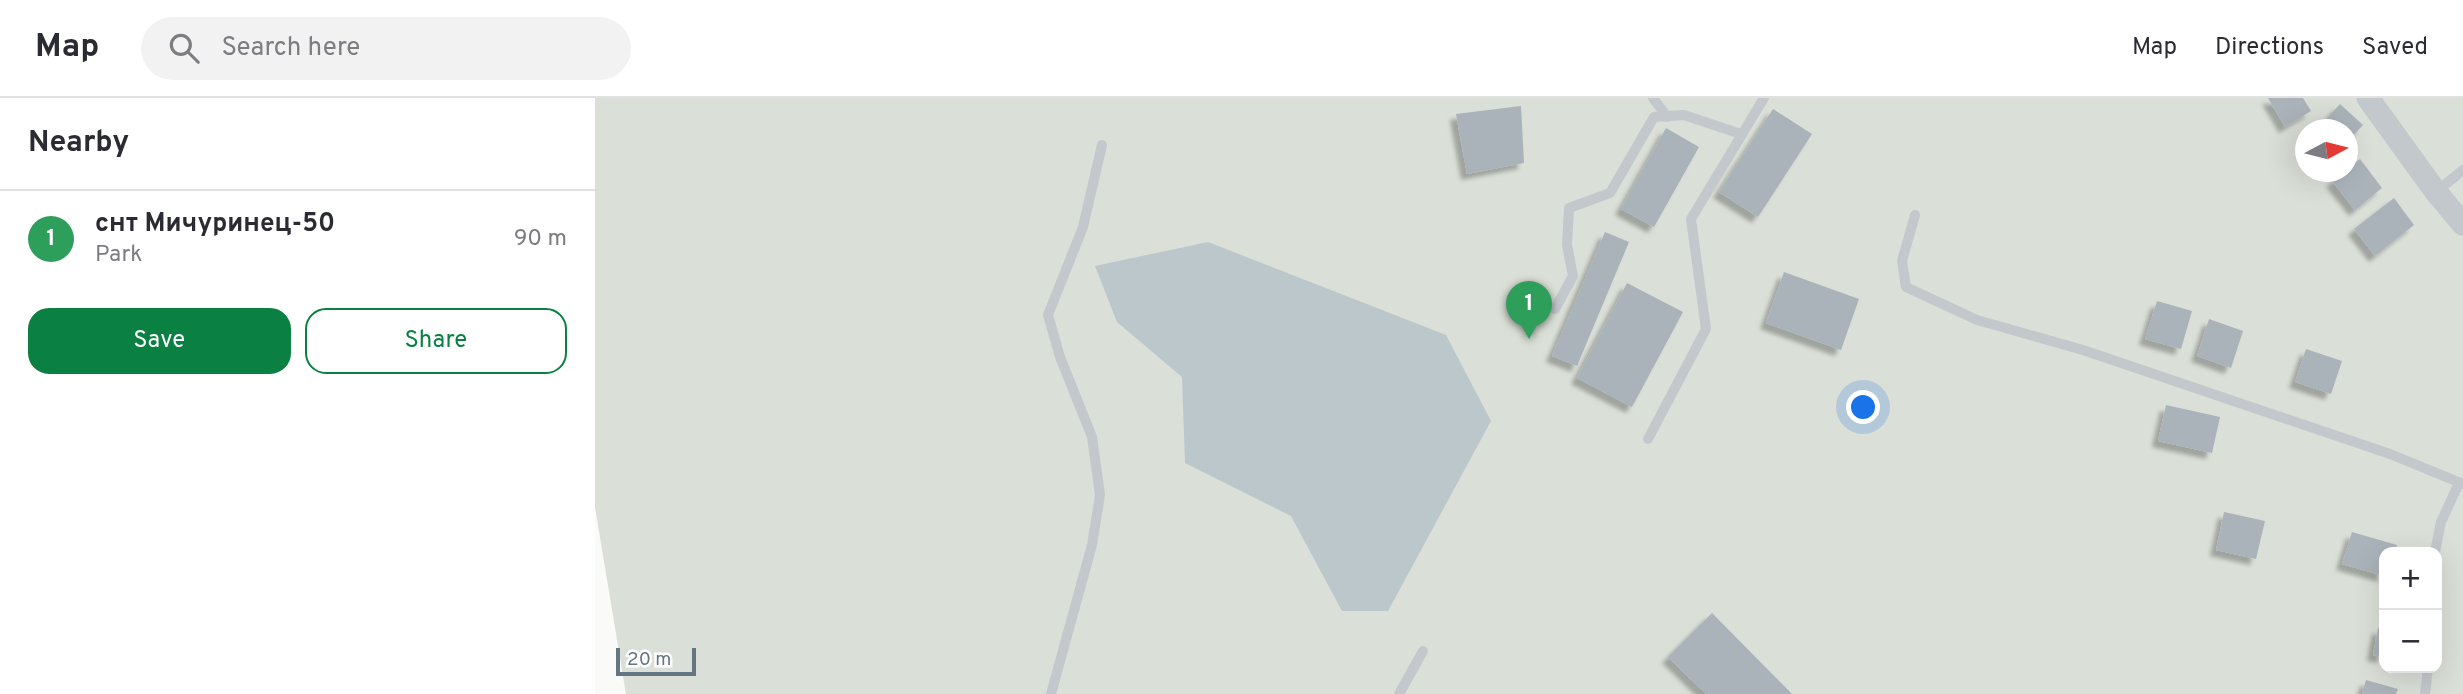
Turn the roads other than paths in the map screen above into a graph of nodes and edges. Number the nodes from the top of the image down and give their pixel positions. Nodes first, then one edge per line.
1 (1653, 98) edge
2 (1764, 98) edge
3 (2368, 98) edge
4 (1667, 117) junction
5 (1741, 134) junction
6 (1102, 145) dead end
7 (2463, 170) edge
8 (2436, 192) junction
9 (1915, 215) dead end
10 (2463, 224) edge
11 (1555, 309) dead end
12 (1649, 439) dead end
13 (2461, 484) edge
14 (2436, 547) edge
15 (1423, 651) dead end
16 (2427, 673) edge
17 (1051, 694) edge
18 (1399, 694) edge
19 (2425, 694) edge

1 - 4 lane
2 - 5 lane
3 - 8 street
4 - 5 lane
4 - 11 lane
5 - 12 lane
6 - 17 lane
7 - 8 lane
8 - 10 street
9 - 13 lane
13 - 14 lane
15 - 18 lane
16 - 19 lane

